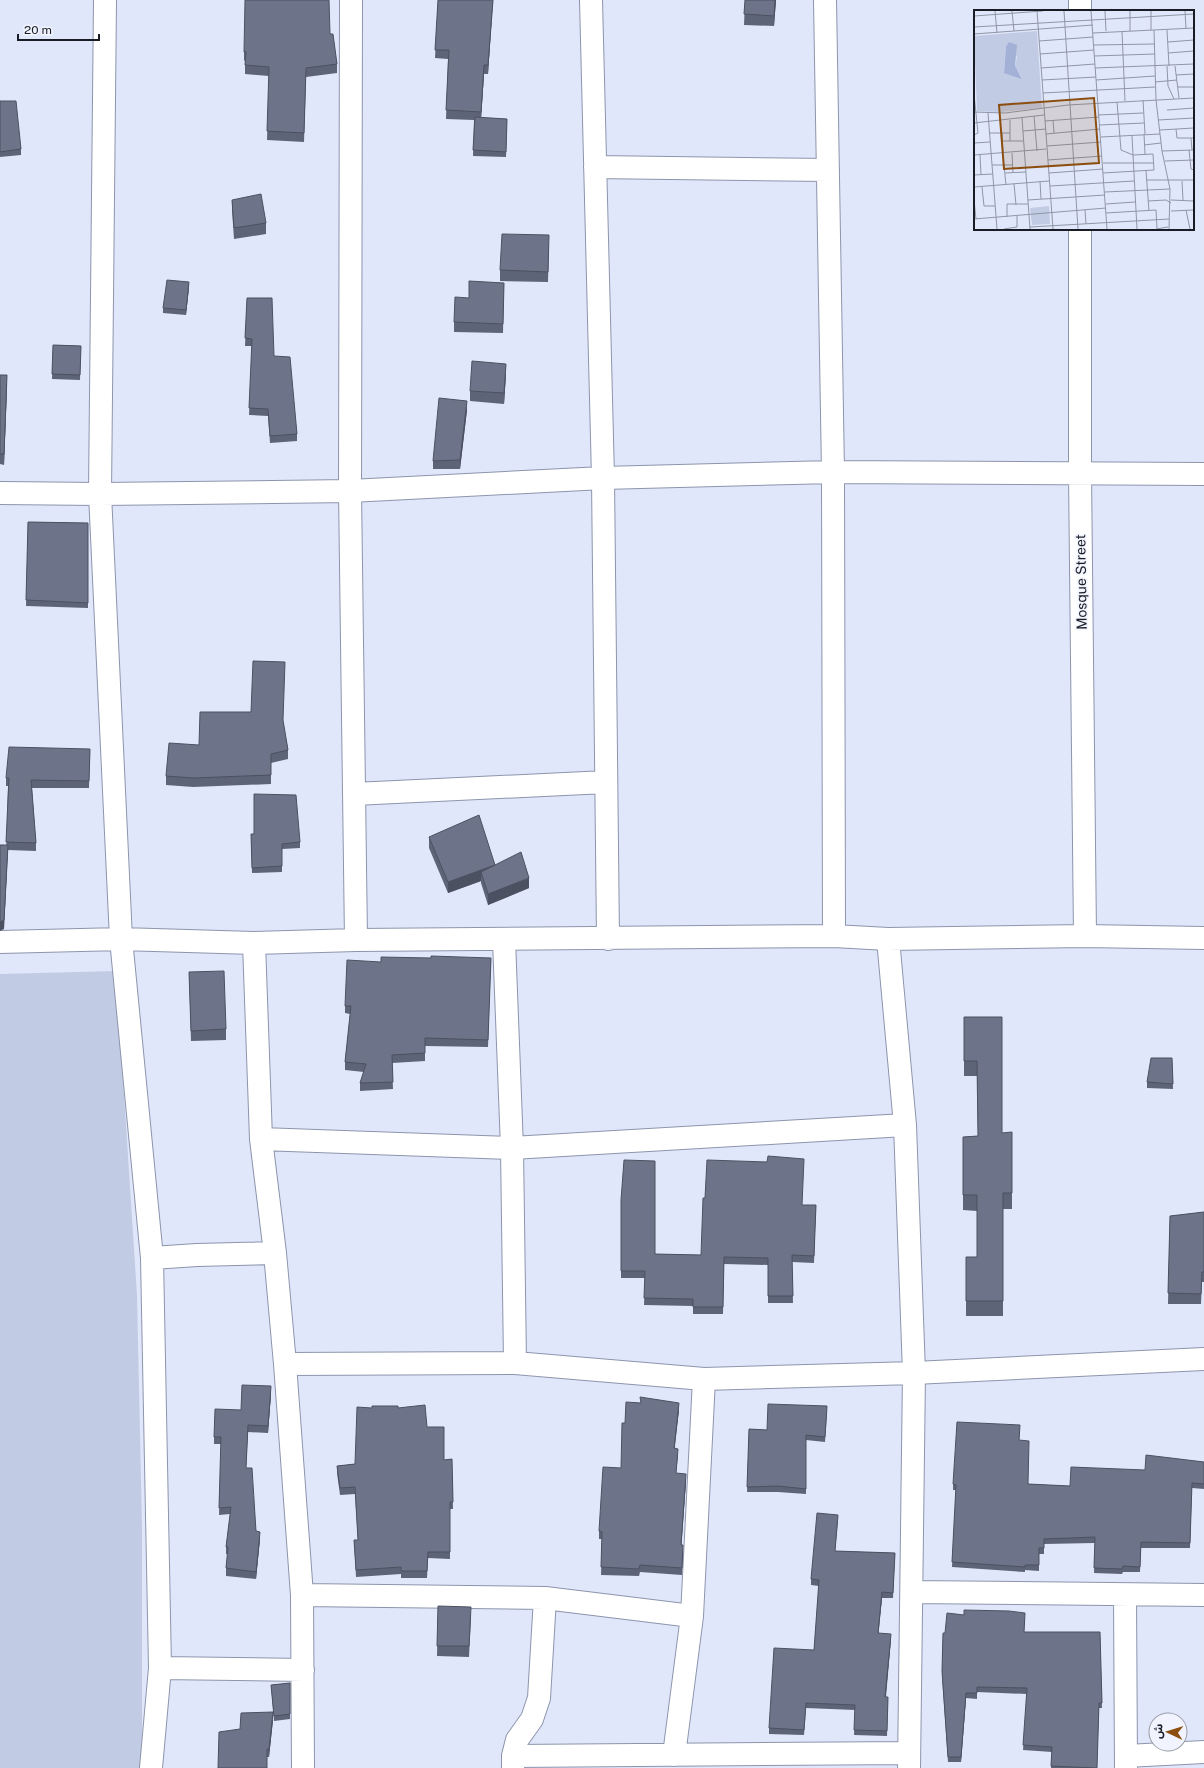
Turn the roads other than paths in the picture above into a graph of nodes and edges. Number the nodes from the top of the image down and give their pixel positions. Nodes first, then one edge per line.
1 (105, 0) edge
2 (351, 0) edge
3 (591, 0) edge
4 (825, 0) edge
5 (596, 167) junction
6 (828, 170) junction
7 (1080, 230) edge
8 (833, 472) junction
9 (1080, 473) junction
10 (1204, 474) edge
11 (603, 478) junction
12 (350, 491) junction
13 (0, 493) edge
14 (100, 494) junction
15 (606, 782) junction
16 (354, 794) junction
17 (834, 936) junction
18 (1085, 936) junction
19 (1204, 938) edge
20 (121, 939) junction
21 (608, 939) junction
22 (888, 939) junction
23 (356, 940) junction
24 (504, 940) junction
25 (0, 942) edge
26 (254, 943) junction
27 (905, 1125) junction
28 (261, 1139) junction
29 (512, 1148) junction
30 (275, 1252) junction
31 (152, 1258) junction
32 (1204, 1360) edge
33 (285, 1364) junction
34 (515, 1364) junction
35 (914, 1373) junction
36 (704, 1379) junction
37 (912, 1592) junction
38 (302, 1595) junction
39 (1125, 1595) junction
40 (1204, 1595) edge
41 (545, 1598) junction
42 (692, 1616) junction
43 (160, 1668) junction
44 (303, 1670) junction
45 (1204, 1752) edge
46 (674, 1755) junction
47 (909, 1760) edge
48 (513, 1762) edge
49 (1126, 1762) edge
50 (151, 1768) edge
51 (303, 1768) edge

1 - 14 street
2 - 12 street
3 - 5 street
4 - 6 street
5 - 6 street
5 - 11 street
6 - 8 street
7 - 9 street, Mosque Street
8 - 9 street
8 - 11 street
8 - 17 street
9 - 10 street
9 - 18 street, Mosque Street
11 - 12 street
11 - 15 street
12 - 14 street
12 - 16 street
13 - 14 street
14 - 20 street
15 - 16 street
15 - 21 street
16 - 23 street
17 - 21 street
17 - 22 street
18 - 19 street
18 - 22 street
20 - 25 street
20 - 26 street
20 - 31 street
21 - 24 street
22 - 27 street
23 - 24 street
23 - 26 street
24 - 29 street
26 - 28 street
27 - 29 street
27 - 35 street
28 - 29 street
28 - 30 street
29 - 34 street
30 - 31 street
30 - 33 street
31 - 43 street
32 - 35 street
33 - 34 street
33 - 38 street
34 - 36 street
35 - 36 street
35 - 37 street
36 - 42 street
37 - 39 street
37 - 47 street
38 - 41 street
38 - 44 street
39 - 40 street
39 - 49 street
41 - 42 street
41 - 48 street
42 - 46 street
43 - 44 street
43 - 50 street
44 - 51 street
45 - 49 street
46 - 47 street
46 - 48 street

